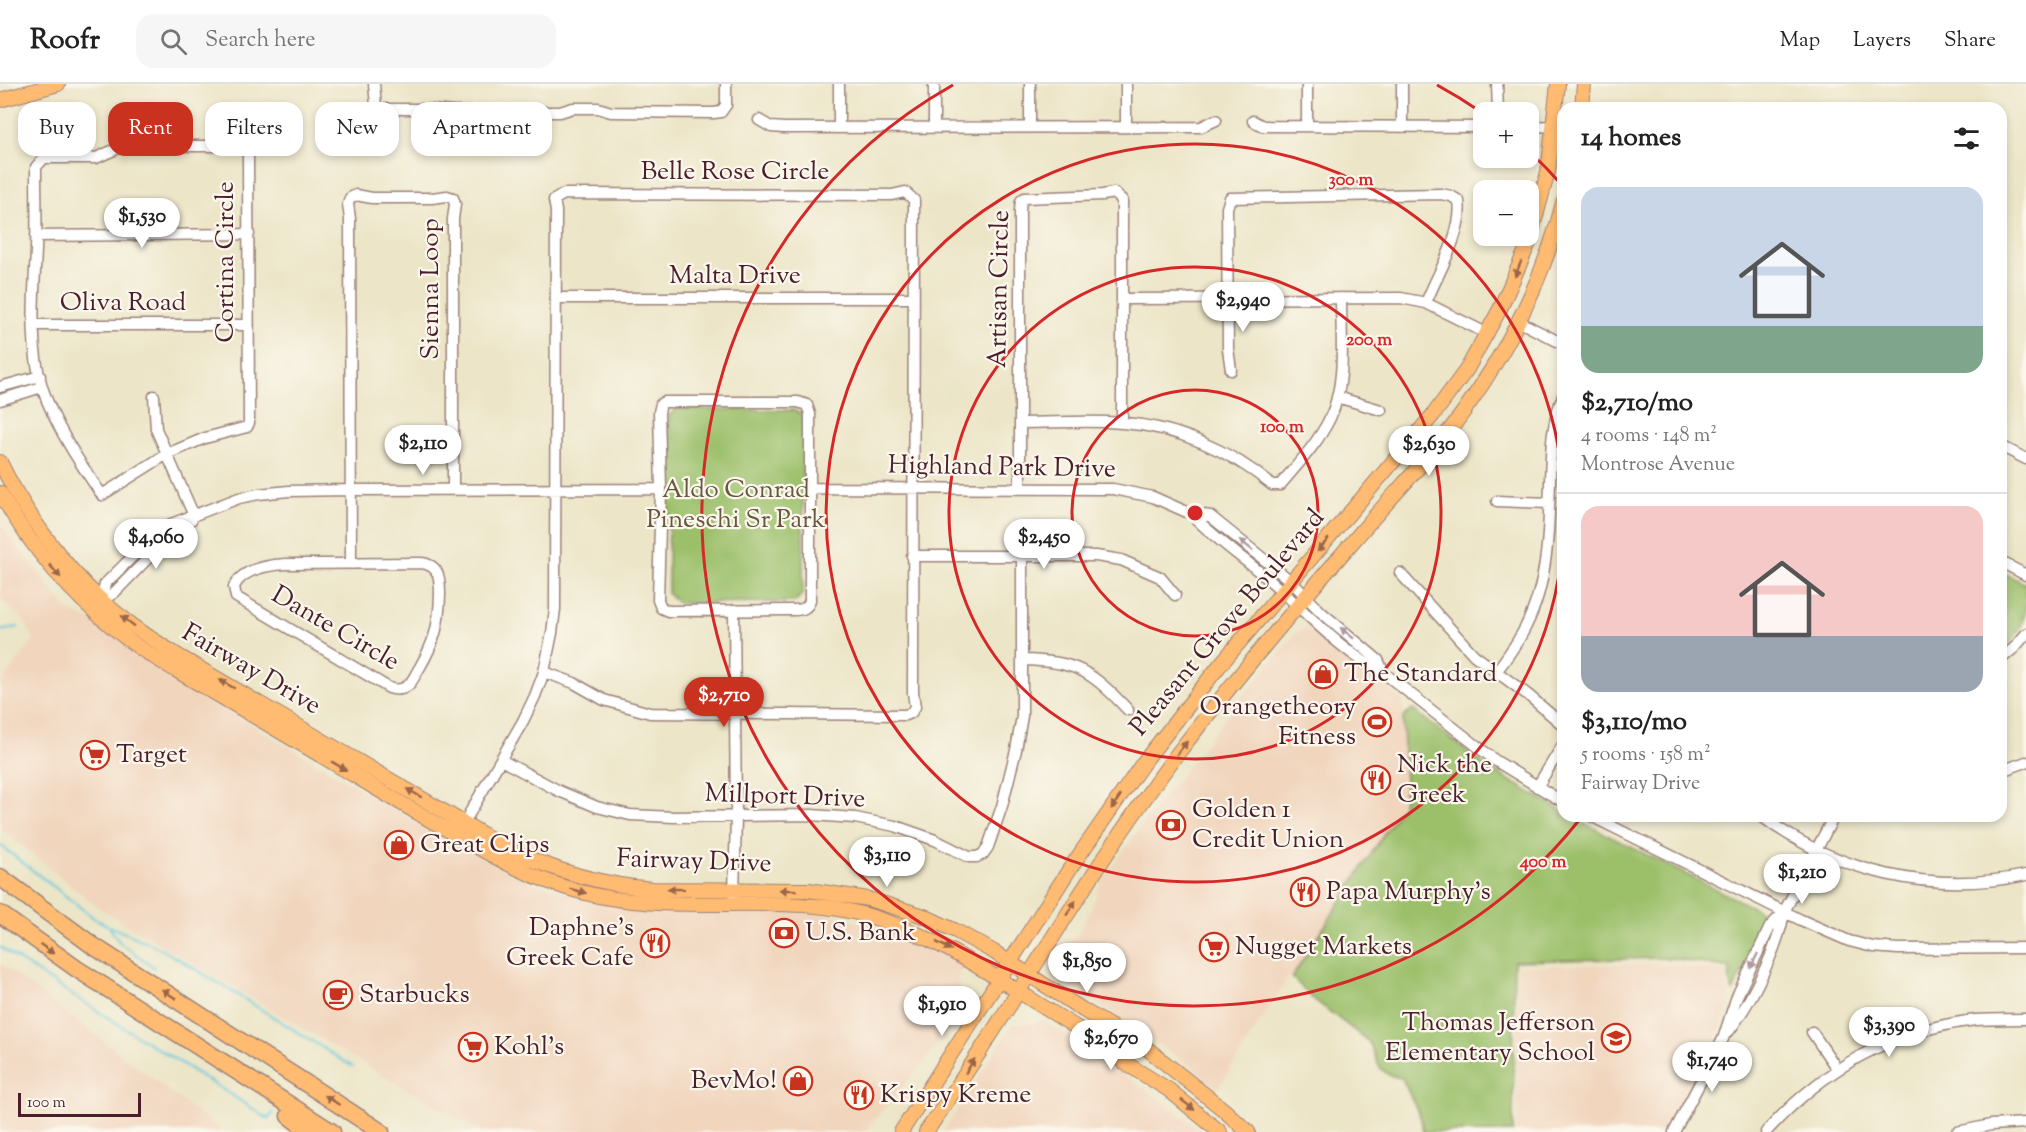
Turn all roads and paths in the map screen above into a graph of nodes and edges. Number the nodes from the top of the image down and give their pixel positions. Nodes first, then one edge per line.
1 (58, 84) edge
2 (374, 84) edge
3 (726, 84) edge
4 (839, 84) edge
5 (934, 84) edge
6 (1030, 84) edge
7 (1126, 84) edge
8 (1307, 84) edge
9 (1402, 84) edge
10 (1497, 84) edge
11 (1558, 84) edge
12 (1584, 84) edge
13 (0, 100) edge
14 (1498, 102) edge
15 (1582, 102) edge
16 (759, 120) dead end
17 (1215, 120) dead end
18 (1253, 121) dead end
19 (1307, 126) junction
20 (1030, 127) junction
21 (1126, 127) junction
22 (1402, 127) junction
23 (1473, 127) edge
24 (1539, 127) edge
25 (839, 128) junction
26 (934, 128) junction
27 (1554, 129) junction
28 (1557, 222) edge
29 (249, 234) junction
30 (36, 236) junction
31 (556, 298) junction
32 (913, 298) junction
33 (1228, 298) junction
34 (1341, 298) junction
35 (1122, 299) junction
36 (1426, 303) junction
37 (1520, 322) junction
38 (34, 325) junction
39 (249, 325) junction
40 (1488, 334) junction
41 (1557, 341) edge
42 (1495, 365) junction
43 (1232, 370) dead end
44 (41, 381) junction
45 (0, 387) edge
46 (153, 396) dead end
47 (1338, 397) junction
48 (0, 400) edge
49 (1381, 410) dead end
50 (1557, 413) edge
51 (1021, 423) junction
52 (1122, 423) junction
53 (2007, 449) edge
54 (166, 454) junction
55 (2026, 457) edge
56 (0, 462) edge
57 (811, 488) junction
58 (1020, 488) junction
59 (556, 489) junction
60 (661, 489) junction
61 (913, 489) junction
62 (349, 490) junction
63 (453, 490) junction
64 (0, 494) edge
65 (1497, 501) dead end
66 (1549, 503) junction
67 (194, 516) junction
68 (1022, 555) junction
69 (912, 556) junction
70 (351, 564) junction
71 (2007, 565) edge
72 (1400, 573) dead end
73 (2026, 575) edge
74 (1287, 587) junction
75 (1175, 595) dead end
76 (1301, 602) junction
77 (96, 604) junction
78 (734, 610) junction
79 (2026, 634) edge
80 (2007, 654) edge
81 (1022, 660) junction
82 (544, 672) junction
83 (1496, 672) junction
84 (227, 701) junction
85 (1188, 707) junction
86 (1128, 710) dead end
87 (735, 714) junction
88 (1557, 720) edge
89 (337, 748) junction
90 (1557, 755) edge
91 (501, 760) junction
92 (2026, 762) edge
93 (2007, 769) edge
94 (1161, 776) junction
95 (1537, 787) junction
96 (1557, 799) edge
97 (736, 816) junction
98 (1603, 822) edge
99 (1769, 822) edge
100 (1831, 822) edge
101 (464, 823) junction
102 (456, 835) junction
103 (1816, 851) junction
104 (2026, 875) edge
105 (0, 877) edge
106 (734, 889) junction
107 (735, 904) junction
108 (1784, 912) junction
109 (0, 914) edge
110 (2026, 948) edge
111 (1010, 962) junction
112 (1028, 975) junction
113 (999, 978) junction
114 (1018, 990) junction
115 (144, 1012) junction
116 (2026, 1019) edge
117 (1812, 1032) dead end
118 (1837, 1069) junction
119 (1224, 1110) junction
120 (2026, 1123) edge
121 (310, 1132) edge
122 (332, 1132) edge
123 (381, 1132) edge
124 (902, 1132) edge
125 (926, 1132) edge
126 (1220, 1132) edge
127 (1239, 1132) edge
128 (1248, 1132) edge
129 (1674, 1132) edge
130 (1766, 1132) edge
131 (1957, 1132) edge

1 - 13 main road
2 - 3 street
4 - 25 street
5 - 26 street
6 - 20 street
7 - 21 street
8 - 19 street
9 - 22 street
10 - 14 street
11 - 27 main road, Pleasant Grove Boulevard
12 - 15 main road
16 - 25 street
17 - 21 street
18 - 19 street
19 - 22 street
20 - 21 street
20 - 26 street
22 - 23 street
24 - 27 street
25 - 26 street
27 -> 40 main road, Pleasant Grove Boulevard
28 - 37 main road, Pleasant Grove Boulevard
29 - 30 street
29 - 30 street, Cortina Circle
29 - 39 street, Cortina Circle
30 - 38 street, Cortina Circle
31 - 32 street, Malta Drive
31 - 32 street, Belle Rose Circle
31 - 59 street, Belle Rose Circle
32 - 61 street, Belle Rose Circle
33 - 34 street
33 - 35 street
33 - 36 street
33 - 43 street
34 - 36 street
34 - 47 street
35 - 51 street, Artisan Circle
35 - 52 street, Artisan Circle
36 - 40 street
37 - 41 street
37 - 42 main road, Pleasant Grove Boulevard
38 - 39 street, Oliva Road
38 - 44 street, Cortina Circle
39 - 54 street, Cortina Circle
40 - 42 main road
40 -> 74 main road, Pleasant Grove Boulevard
42 - 76 main road, Pleasant Grove Boulevard
44 - 45 street
44 - 48 street
44 - 54 street, Cortina Circle
46 - 54 street
47 - 49 street
47 - 52 street
50 - 66 street
51 - 52 street
51 - 58 street, Artisan Circle
53 - 55 street
54 - 67 street
56 - 77 main road, Fairway Drive
57 - 60 street
57 - 61 street, Highland Park Drive
57 - 78 street
58 - 61 street, Highland Park Drive
58 - 74 street, Highland Park Drive
59 - 60 street
59 - 63 street
59 - 82 street, Belle Rose Circle
60 - 78 street
61 - 69 street, Belle Rose Circle
62 - 63 street
62 - 63 street, Sienna Loop
62 - 67 street
62 - 70 street
64 -> 77 main road, Fairway Drive
65 - 66 street
66 - 83 street
67 - 77 street
68 - 69 street
68 - 75 street
68 - 81 street, Millport Drive
69 - 87 street, Belle Rose Circle
70 - 70 street, Dante Circle
71 - 73 street
72 - 83 street
74 - 76 street, Highland Park Drive
74 - 85 main road, Pleasant Grove Boulevard
94 -> 76 main road, Pleasant Grove Boulevard
76 - 95 street, Highland Park Drive
77 - 84 main road, Fairway Drive
89 -> 77 main road, Fairway Drive
78 - 87 street
79 - 80 street
81 - 86 street
81 - 97 street, Millport Drive
82 - 87 street
82 - 91 street, Belle Rose Circle
83 - 88 street
84 - 89 main road
84 -> 102 main road, Fairway Drive
85 - 94 main road
85 -> 111 main road, Pleasant Grove Boulevard
87 - 97 street
101 -> 89 main road, Fairway Drive
90 - 95 street
91 - 97 street, Millport Drive
91 - 101 street, Belle Rose Circle
92 - 93 street
112 -> 94 main road, Pleasant Grove Boulevard
95 - 96 street, Highland Park Drive
97 - 106 street
98 - 108 street
99 - 103 street
100 - 103 street
101 - 102 street, Belle Rose Circle
106 -> 101 main road, Fairway Drive
102 -> 107 main road, Fairway Drive
103 - 104 street
103 - 108 street
123 -> 105 highway
106 - 107 street
111 -> 106 main road, Fairway Drive
107 -> 113 main road, Fairway Drive
108 - 110 street
108 - 129 street
109 -> 115 highway
111 - 112 main road, Fairway Drive
111 - 113 main road, Pleasant Grove Boulevard
112 - 114 main road, Pleasant Grove Boulevard
112 - 119 main road, Fairway Drive
113 - 114 main road, Fairway Drive
113 - 124 main road, Pleasant Grove Boulevard
125 -> 114 main road, Pleasant Grove Boulevard
114 -> 126 main road, Fairway Drive
115 - 121 highway
115 - 122 highway
116 - 118 street
117 - 118 street
118 - 130 street
119 - 127 main road
119 - 128 main road, Fairway Drive
120 - 131 street

